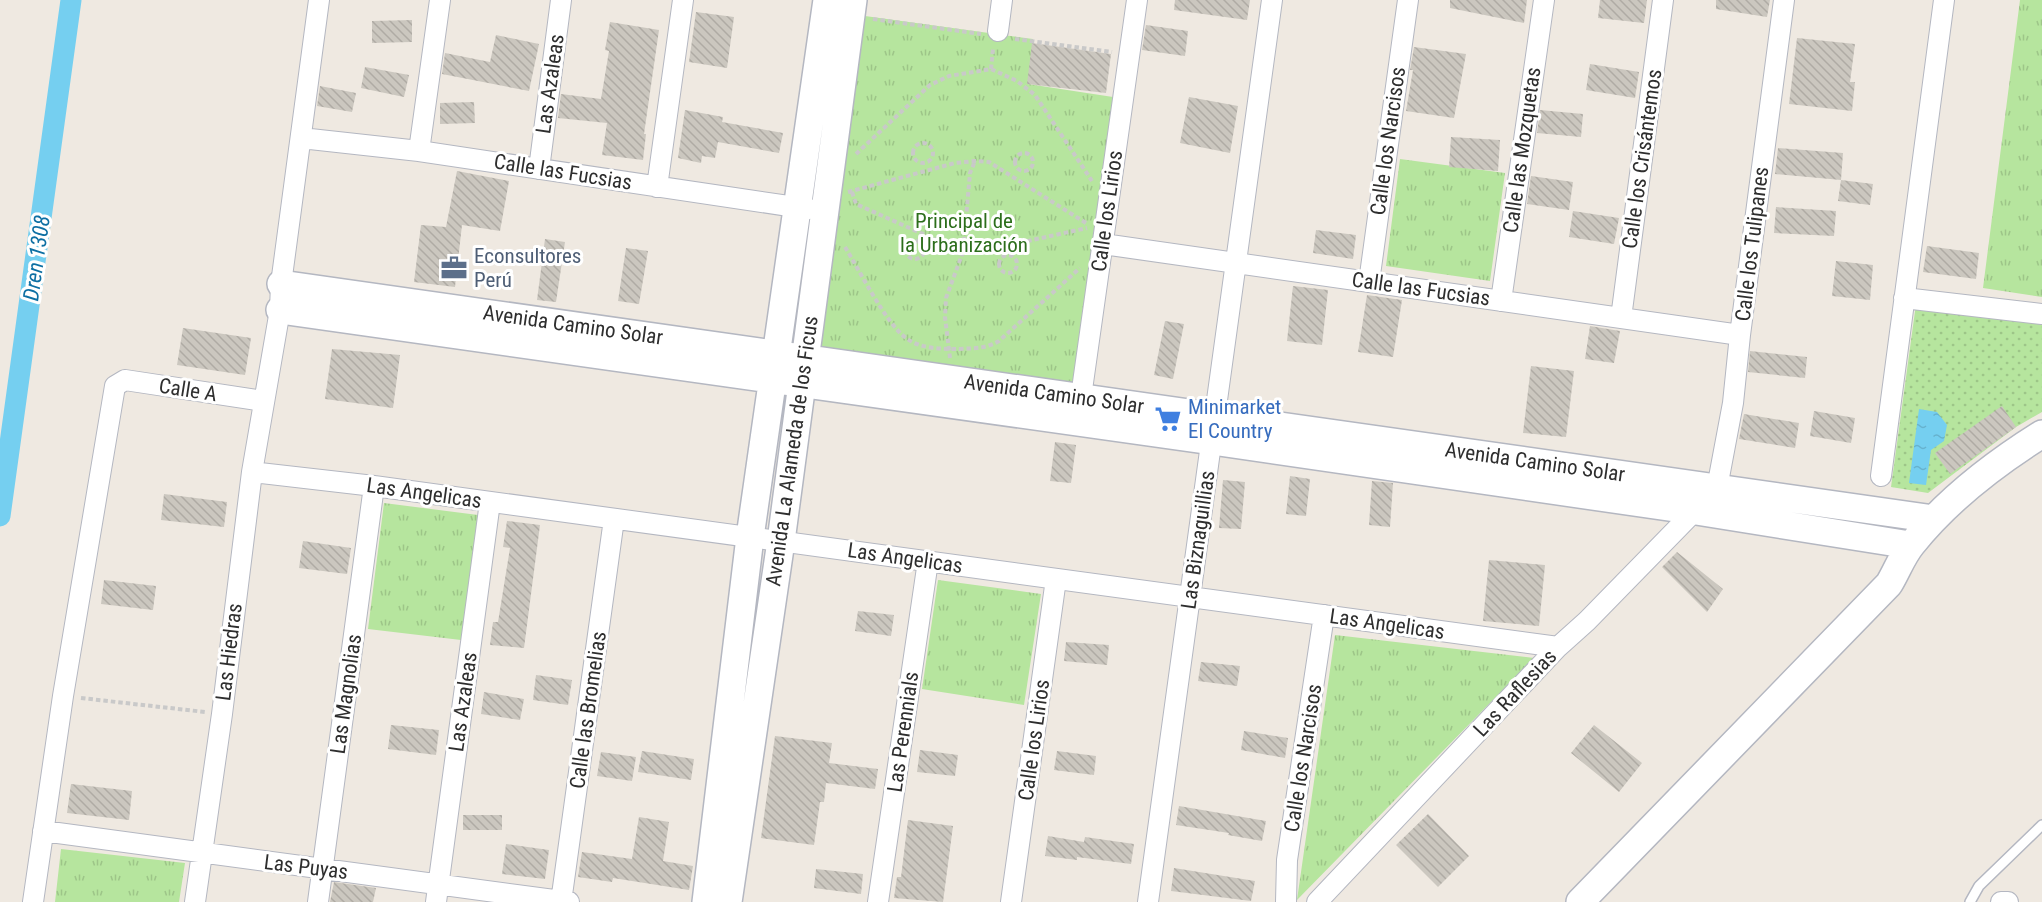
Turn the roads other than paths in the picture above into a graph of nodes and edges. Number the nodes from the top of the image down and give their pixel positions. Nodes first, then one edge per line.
1 (319, 0) edge
2 (440, 0) edge
3 (561, 0) edge
4 (683, 0) edge
5 (827, 0) edge
6 (853, 0) edge
7 (1002, 0) edge
8 (1137, 0) edge
9 (1272, 0) edge
10 (1408, 0) edge
11 (1544, 0) edge
12 (1663, 0) edge
13 (1784, 0) edge
14 (1944, 0) edge
15 (996, 39) road end
16 (301, 138) junction
17 (419, 151) junction
18 (539, 168) junction
19 (657, 187) junction
20 (797, 207) junction
21 (824, 211) junction
22 (1102, 244) junction
23 (1235, 263) junction
24 (1369, 282) junction
25 (281, 297) junction
26 (1904, 298) junction
27 (1501, 301) junction
28 (2042, 314) edge
29 (1621, 318) junction
30 (1740, 335) junction
31 (775, 367) junction
32 (803, 371) junction
33 (263, 401) junction
34 (1079, 410) junction
35 (1214, 429) junction
36 (2037, 440) edge
37 (252, 472) junction
38 (1881, 476) dead end
39 (374, 486) junction
40 (1717, 488) junction
41 (490, 502) junction
42 (1696, 511) junction
43 (614, 519) junction
44 (1934, 519) junction
45 (750, 537) junction
46 (781, 541) junction
47 (1910, 545) junction
48 (928, 561) junction
49 (1056, 579) junction
50 (1191, 597) junction
51 (1324, 615) junction
52 (1558, 647) junction
53 (2042, 825) edge
54 (43, 831) junction
55 (201, 854) junction
56 (323, 870) junction
57 (437, 893) edge
58 (33, 902) edge
59 (195, 902) edge
60 (318, 902) edge
61 (564, 902) edge
62 (706, 902) edge
63 (728, 902) edge
64 (878, 902) edge
65 (1011, 902) edge
66 (1148, 902) edge
67 (1286, 902) edge
68 (1317, 902) edge
69 (1580, 902) edge
70 (1970, 902) edge
71 (2001, 902) edge
72 (2008, 902) edge

1 - 16 street, Las Hiedras
2 - 17 street
3 - 18 street, Las Azaleas
4 - 19 street
5 - 20 street, Avenida La Alameda de los Ficus
6 - 21 street, Avenida La Alameda de los Ficus
7 - 15 street
8 - 22 street, Calle los Lirios
9 - 23 street, Las Biznaguillias
10 - 24 street, Calle los Narcisos
11 - 27 street, Calle las Mozquetas
12 - 29 street, Calle los Crisántemos
13 - 30 street, Calle los Tulipanes
14 - 26 street
16 - 17 street, Calle las Fucsias
16 - 25 street, Las Hiedras
17 - 18 street, Calle las Fucsias
18 - 19 street, Calle las Fucsias
19 - 20 street, Calle las Fucsias
20 - 21 street, Calle las Fucsias
20 - 31 street, Avenida La Alameda de los Ficus
21 - 32 street, Avenida La Alameda de los Ficus
22 - 23 street, Calle las Fucsias
22 - 34 street, Calle los Lirios
23 - 24 street, Calle las Fucsias
23 - 35 street, Las Biznaguillias
24 - 27 street, Calle las Fucsias
25 - 31 street, Avenida Camino Solar
25 - 33 street, Las Hiedras
26 - 28 street
26 - 38 street
27 - 29 street, Calle las Fucsias
29 - 30 street, Calle las Fucsias
30 - 40 street, Calle los Tulipanes
31 - 32 street, Avenida Camino Solar
31 - 45 street, Avenida La Alameda de los Ficus
32 - 34 street, Avenida Camino Solar
32 - 46 street, Avenida La Alameda de los Ficus
33 - 37 street, Las Hiedras
33 - 54 street, Calle A
34 - 35 street, Avenida Camino Solar
35 - 40 street, Avenida Camino Solar
35 - 42 street, Avenida Camino Solar
35 - 50 street, Las Biznaguillias
36 - 44 street
37 - 39 street, Las Angelicas
37 - 55 street, Las Hiedras
39 - 41 street, Las Angelicas
39 - 56 street, Las Magnolias
40 - 42 street, Las Raflesias
40 - 44 street, Avenida Camino Solar
41 - 43 street, Las Angelicas
41 - 57 street, Las Azaleas
42 - 47 street, Avenida Camino Solar
42 - 52 street, Las Raflesias
43 - 45 street, Las Angelicas
43 - 61 street, Calle las Bromelias
44 - 47 street
45 - 46 street, Las Angelicas
45 - 62 street, Avenida La Alameda de los Ficus
46 - 48 street, Las Angelicas
46 - 63 street, Avenida La Alameda de los Ficus
47 - 69 street
48 - 49 street, Las Angelicas
48 - 64 street, Las Perennials
49 - 50 street, Las Angelicas
49 - 65 street, Calle los Lirios
50 - 51 street, Las Angelicas
50 - 66 street, Las Biznaguillias
51 - 52 street, Las Angelicas
51 - 67 street, Calle los Narcisos
52 - 68 street, Las Raflesias
53 - 70 lane
54 - 55 street, Las Puyas
54 - 58 street
55 - 56 street, Las Puyas
55 - 59 street, Las Hiedras
56 - 57 street, Las Puyas
56 - 60 street, Las Magnolias
57 - 61 street, Las Puyas
71 - 72 street

